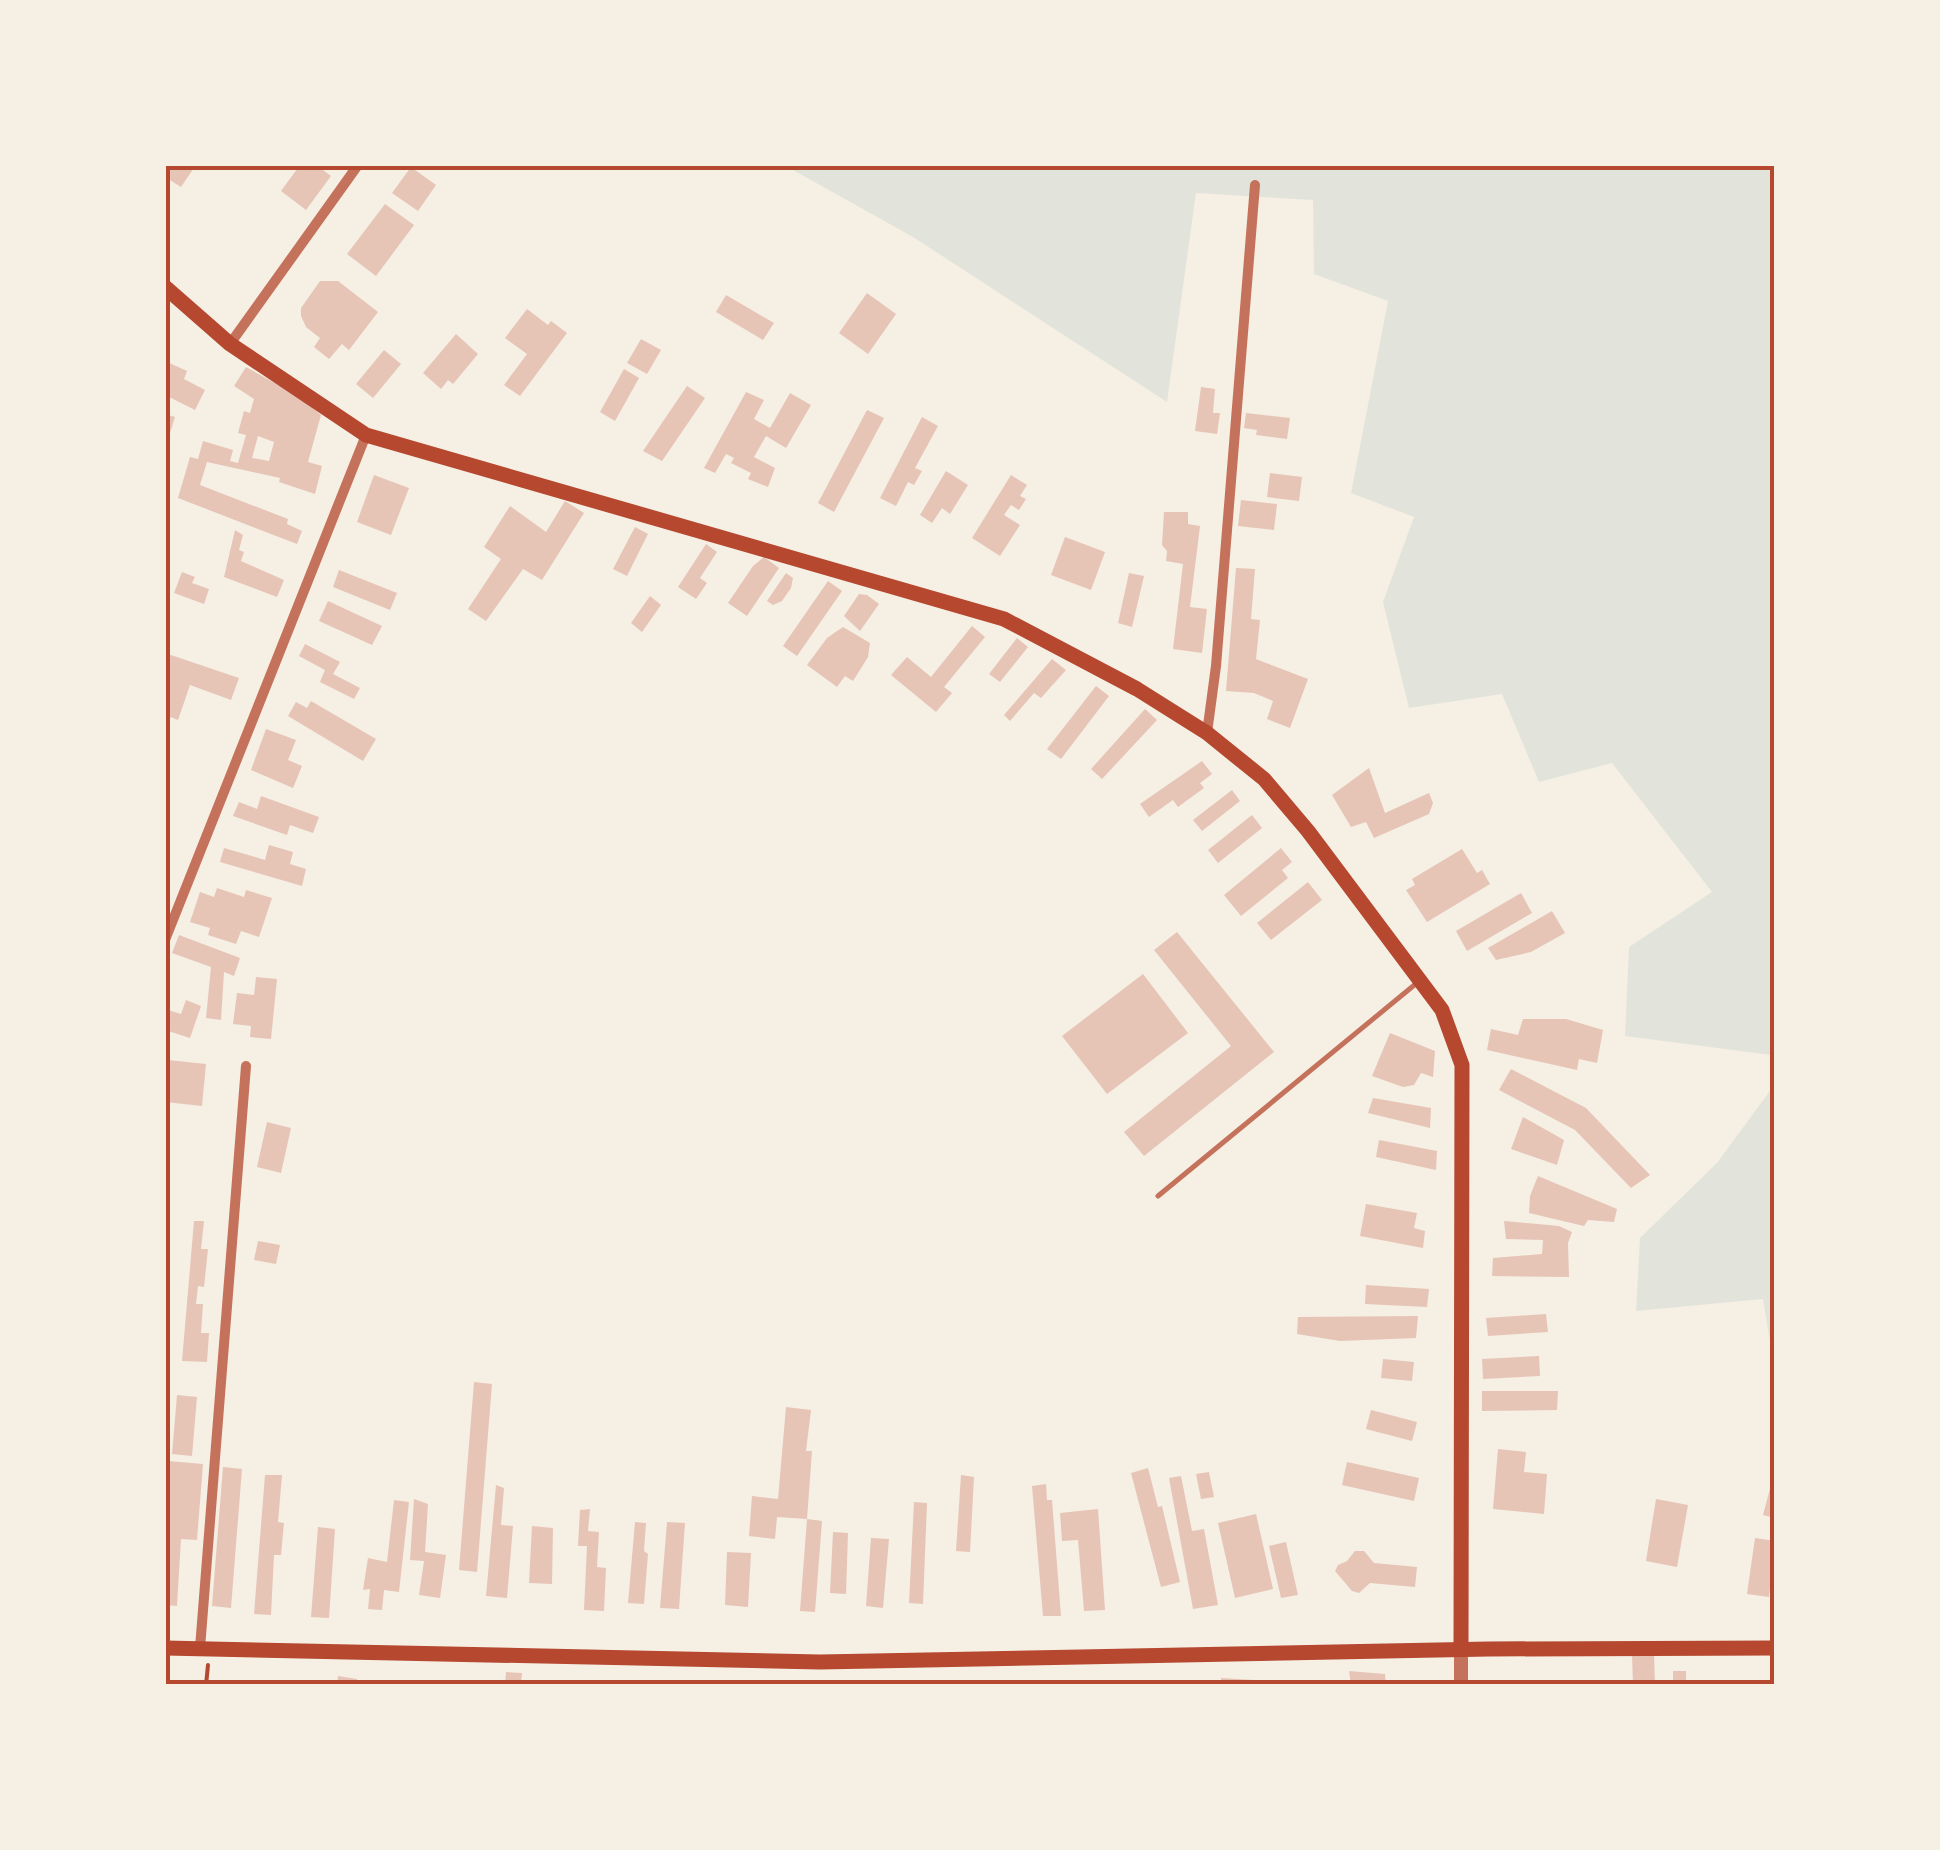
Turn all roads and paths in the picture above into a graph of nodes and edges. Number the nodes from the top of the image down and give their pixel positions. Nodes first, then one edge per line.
1 (358, 165) edge
2 (1256, 185) dead end
3 (165, 287) edge
4 (230, 344) junction
5 (366, 436) junction
6 (1207, 733) junction
7 (165, 940) edge
8 (1420, 980) junction
9 (246, 1066) dead end
10 (1158, 1196) dead end
11 (165, 1648) edge
12 (200, 1648) junction
13 (1775, 1648) edge
14 (1461, 1649) junction
15 (1461, 1685) edge

1 - 4 street
2 - 6 street
3 - 4 main road
4 - 5 main road
5 - 6 main road
5 - 7 street
6 - 8 main road
8 - 10 lane
8 - 14 main road
9 - 12 street
11 - 12 main road
12 - 14 main road
13 - 14 main road
14 - 15 street

